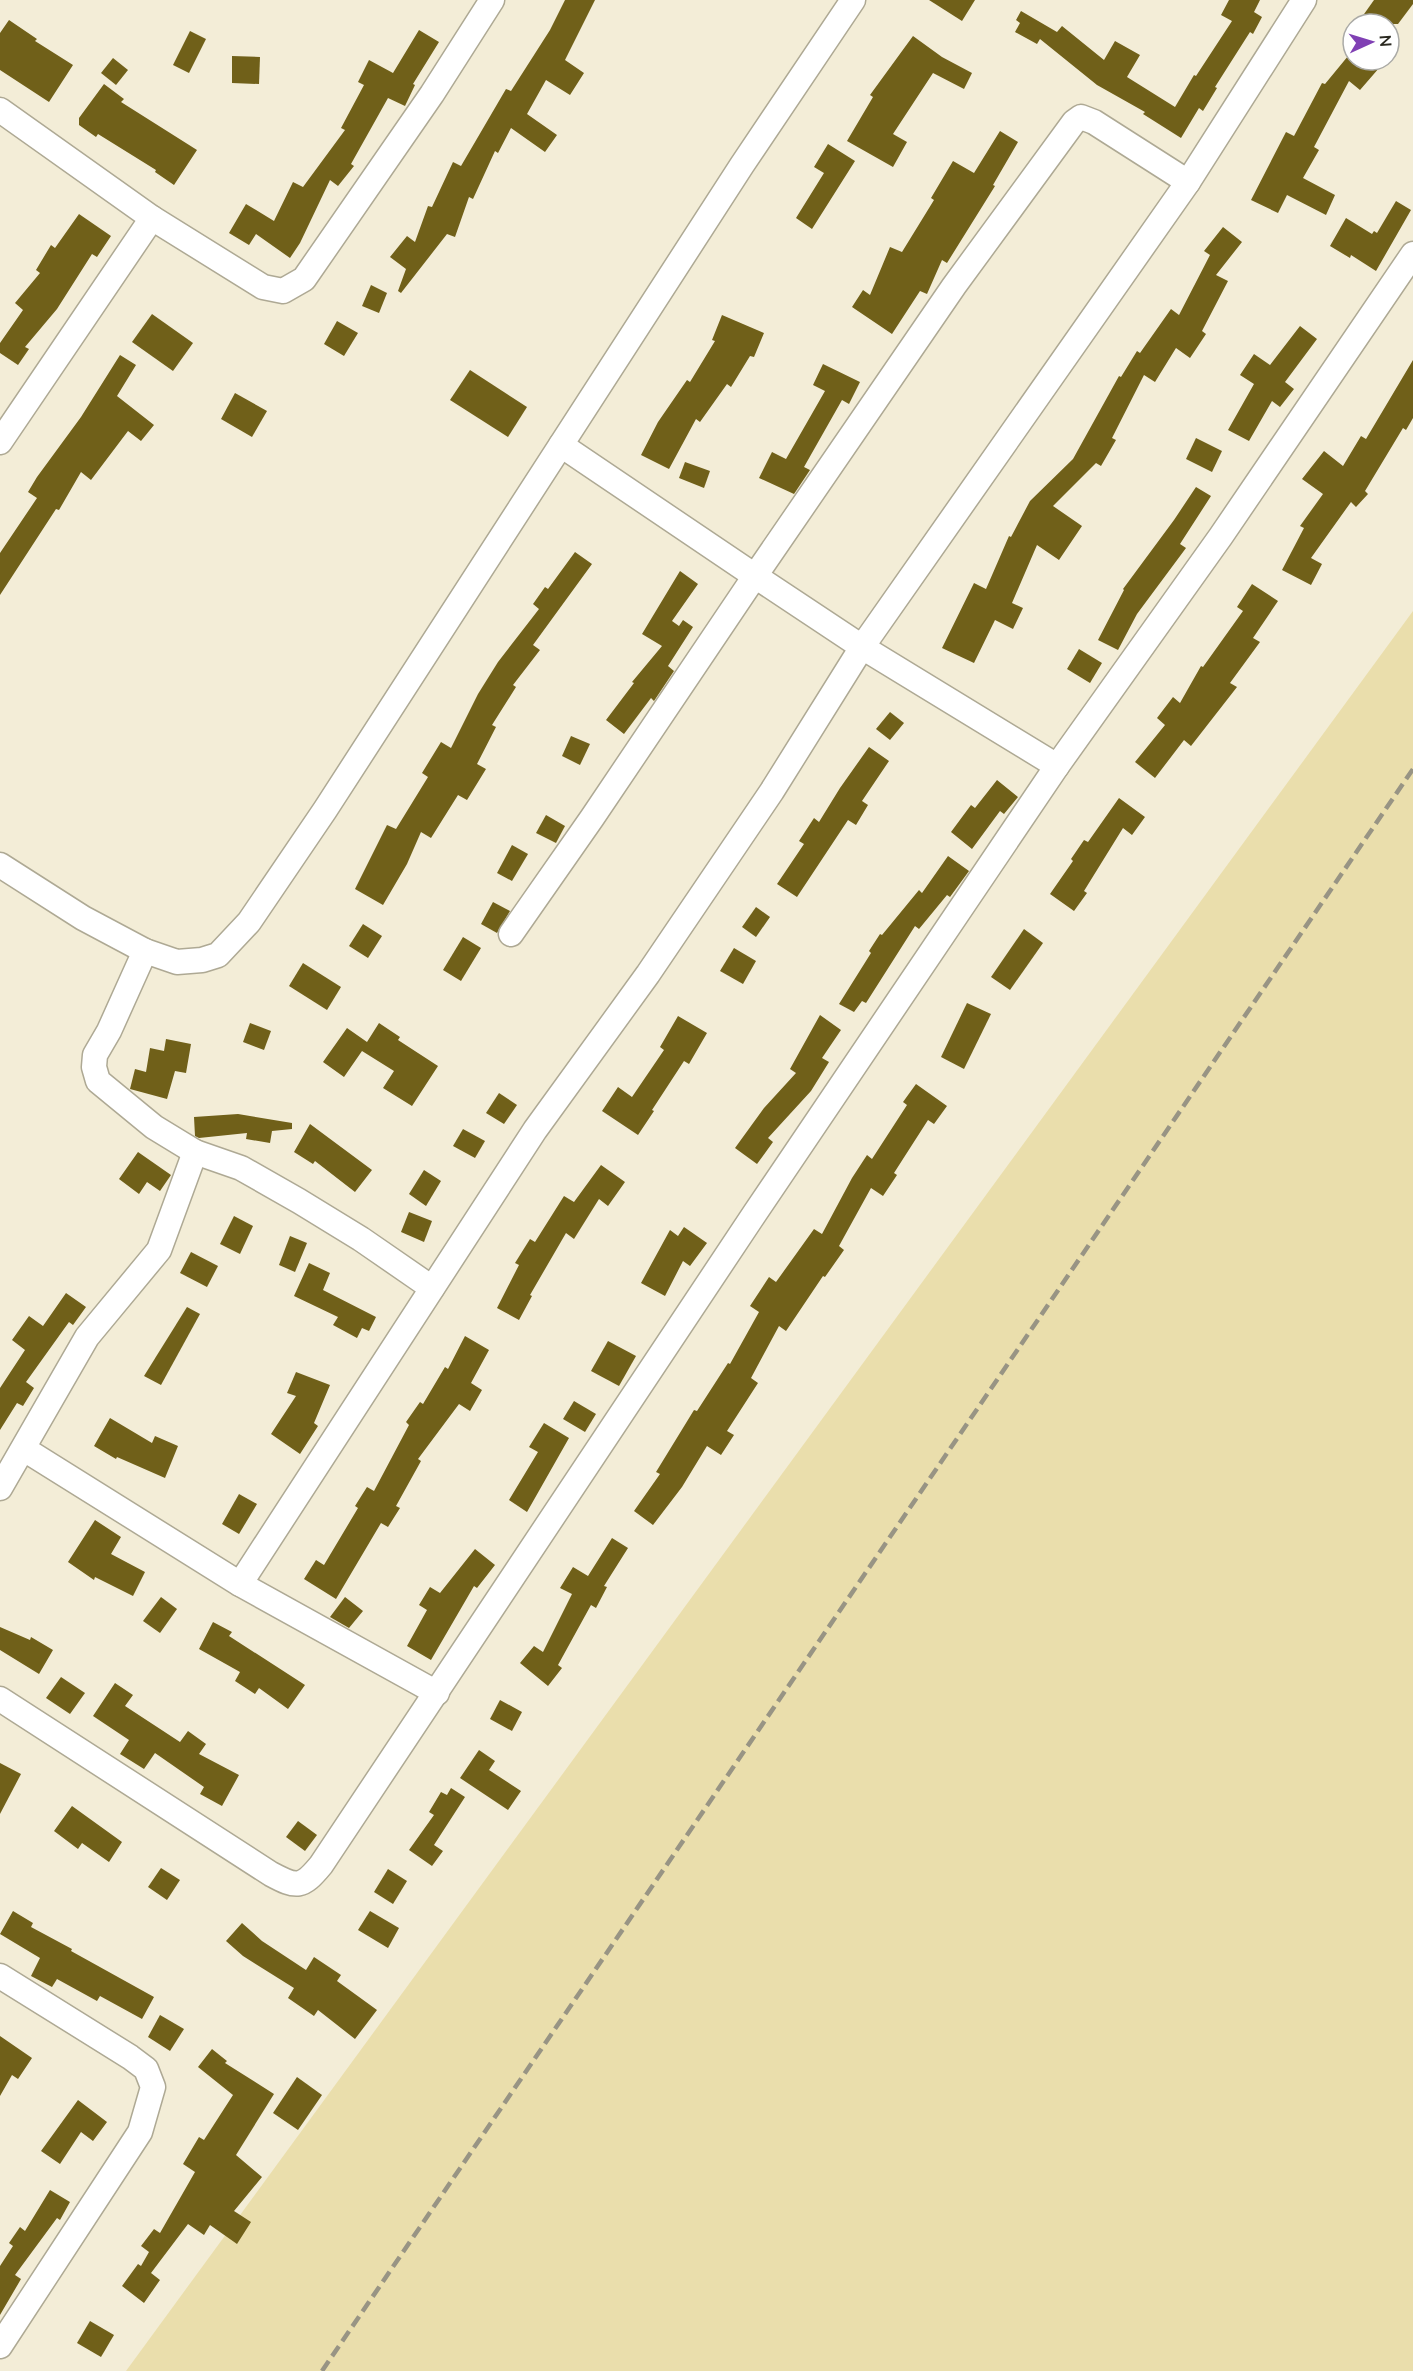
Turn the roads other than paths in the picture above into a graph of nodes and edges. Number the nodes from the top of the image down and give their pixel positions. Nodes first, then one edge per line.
1 (492, 0) edge
2 (853, 0) edge
3 (1304, 0) edge
4 (0, 110) edge
5 (1188, 182) junction
6 (152, 218) junction
7 (1413, 255) edge
8 (0, 442) edge
9 (561, 445) junction
10 (755, 576) junction
11 (862, 647) junction
12 (1057, 766) junction
13 (0, 865) edge
14 (511, 934) dead end
15 (145, 951) junction
16 (195, 1152) junction
17 (432, 1288) junction
18 (24, 1449) junction
19 (0, 1488) edge
20 (240, 1584) junction
21 (437, 1693) junction
22 (0, 1699) edge
23 (0, 1976) edge
24 (0, 2346) edge

1 - 6 street
2 - 9 street
3 - 5 street
4 - 6 street
5 - 10 street
5 - 11 street
6 - 8 street
7 - 12 street
9 - 10 street
9 - 15 street
10 - 11 street
10 - 14 street
11 - 12 street
11 - 17 street
12 - 21 street
13 - 15 street
15 - 16 street
16 - 17 street
16 - 18 street
17 - 20 street
18 - 19 street
18 - 20 street
20 - 21 street
21 - 22 street
23 - 24 street

